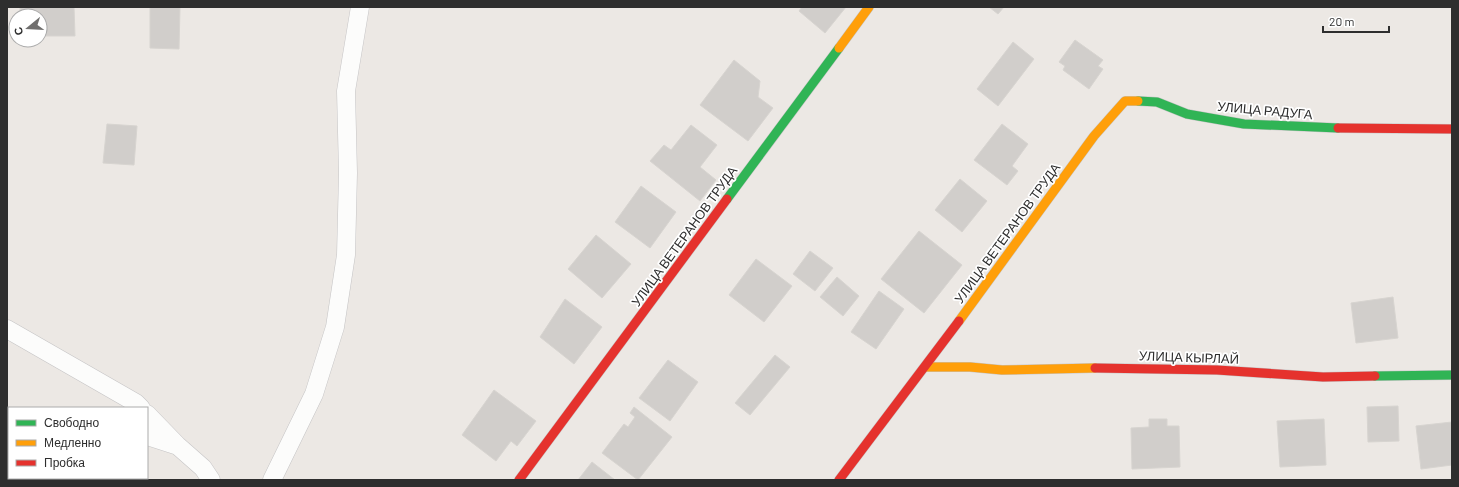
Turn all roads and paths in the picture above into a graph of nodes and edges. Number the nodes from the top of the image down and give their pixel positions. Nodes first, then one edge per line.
1 (360, 7) edge
2 (869, 7) edge
3 (1452, 129) edge
4 (1094, 136) joint
5 (7, 330) edge
6 (926, 367) junction
7 (1452, 375) edge
8 (140, 407) edge
9 (148, 415) edge
10 (148, 436) edge
11 (178, 446) junction
12 (211, 480) edge
13 (272, 480) edge
14 (520, 480) edge
15 (839, 480) edge

1 - 13 street
2 - 14 street, УЛИЦА ВЕТЕРАНОВ ТРУДА
3 - 4 street, УЛИЦА РАДУГА
4 - 6 street, УЛИЦА ВЕТЕРАНОВ ТРУДА
5 - 8 street
6 - 7 street, УЛИЦА КЫРЛАЙ
6 - 15 street, УЛИЦА ВЕТЕРАНОВ ТРУДА
9 - 11 street
10 - 11 street
11 - 12 street

